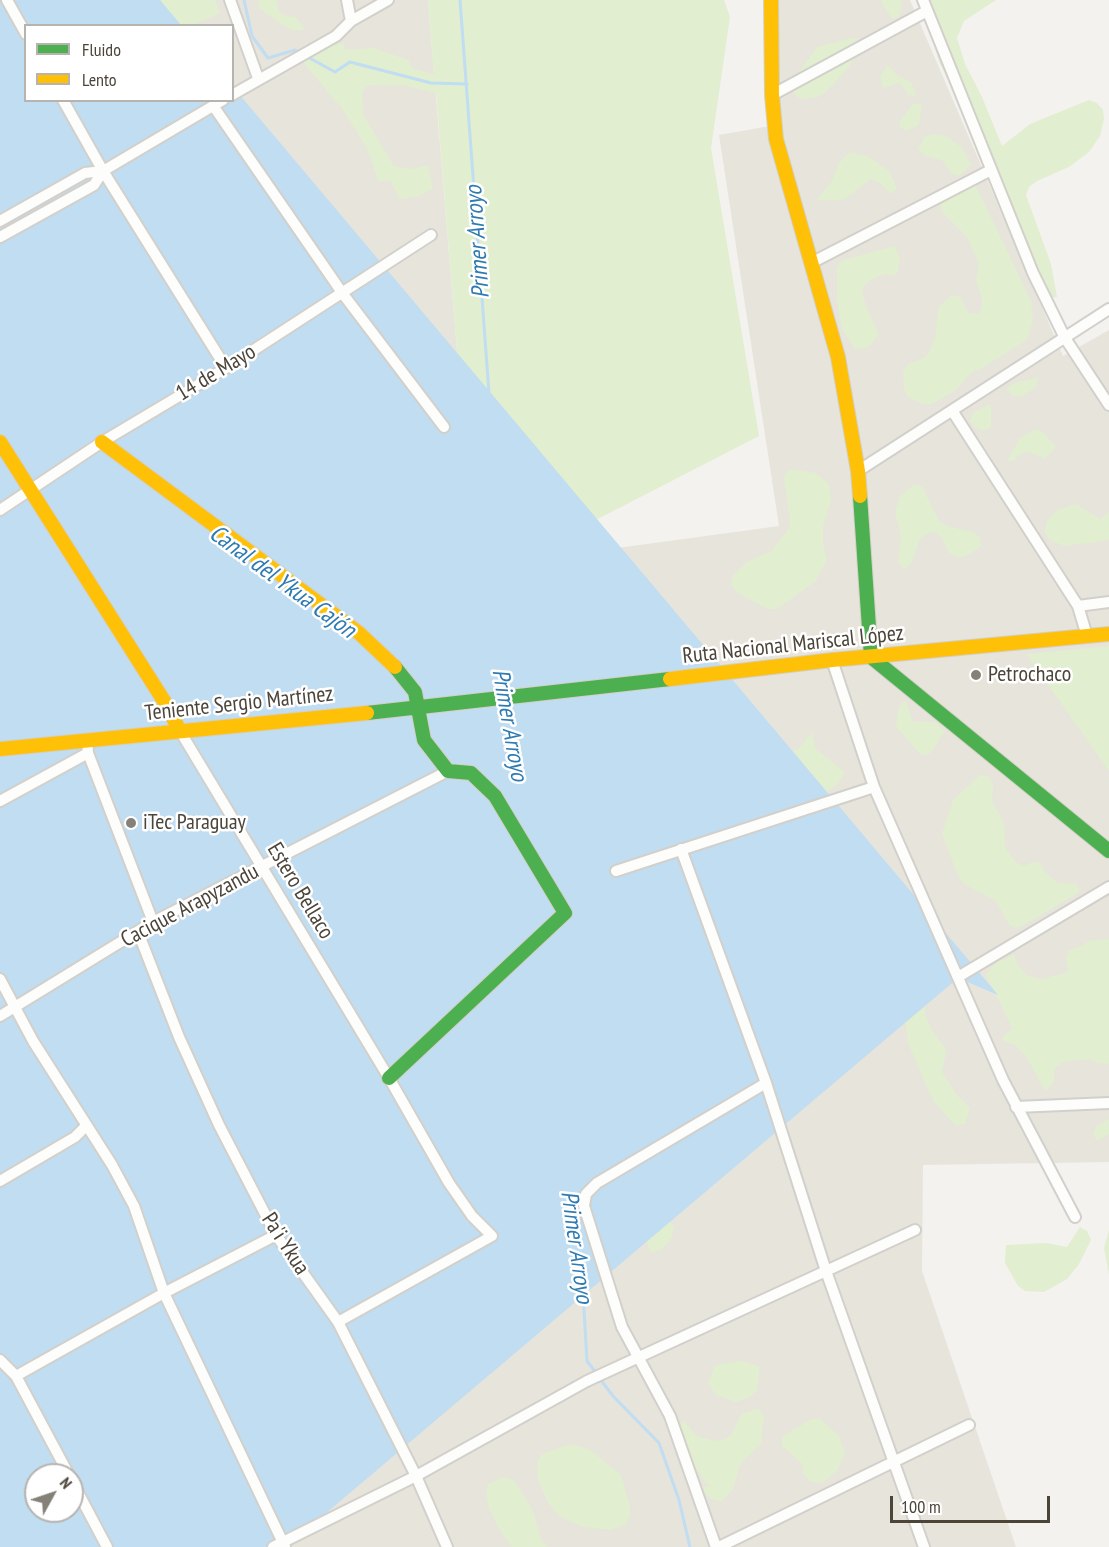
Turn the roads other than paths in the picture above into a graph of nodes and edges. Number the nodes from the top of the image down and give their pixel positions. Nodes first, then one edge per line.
1 (6, 0) edge
2 (230, 0) edge
3 (347, 0) edge
4 (388, 0) edge
5 (771, 0) edge
6 (925, 5) edge
7 (351, 21) junction
8 (24, 31) edge
9 (258, 78) junction
10 (234, 93) edge
11 (772, 95) junction
12 (64, 102) edge
13 (219, 104) edge
14 (991, 170) junction
15 (103, 171) junction
16 (0, 221) edge
17 (431, 235) dead end
18 (0, 237) edge
19 (811, 263) junction
20 (343, 294) junction
21 (1109, 309) edge
22 (1065, 338) junction
23 (226, 368) junction
24 (1109, 405) edge
25 (953, 412) junction
26 (444, 427) dead end
27 (0, 442) edge
28 (102, 442) junction
29 (858, 471) junction
30 (29, 492) junction
31 (0, 510) edge
32 (1109, 602) edge
33 (1078, 606) junction
34 (1109, 634) edge
35 (1087, 636) junction
36 (871, 657) junction
37 (832, 660) junction
38 (482, 700) joint
39 (417, 708) junction
40 (180, 731) junction
41 (87, 747) junction
42 (0, 749) edge
43 (448, 771) junction
44 (874, 787) junction
45 (0, 801) edge
46 (681, 849) junction
47 (1109, 851) edge
48 (261, 867) junction
49 (616, 871) dead end
50 (1109, 887) edge
51 (153, 922) junction
52 (138, 932) junction
53 (958, 977) junction
54 (0, 979) edge
55 (16, 1007) junction
56 (0, 1016) edge
57 (389, 1078) junction
58 (766, 1083) junction
59 (1109, 1102) edge
60 (1016, 1107) junction
61 (86, 1126) junction
62 (0, 1180) edge
63 (1075, 1217) dead end
64 (915, 1230) dead end
65 (276, 1235) junction
66 (826, 1271) junction
67 (164, 1293) junction
68 (338, 1322) junction
69 (638, 1357) junction
70 (0, 1360) edge
71 (16, 1376) junction
72 (969, 1425) dead end
73 (893, 1462) junction
74 (63, 1463) edge
75 (416, 1476) junction
76 (84, 1504) edge
77 (280, 1545) edge
78 (107, 1547) edge
79 (447, 1547) edge
80 (717, 1547) edge
81 (924, 1547) edge

1 - 8 street
2 - 9 street
3 - 7 street
4 - 7 street
5 - 11 main road
6 - 11 street
6 - 14 street
7 - 9 street
9 - 10 street
11 - 19 main road
12 - 15 street
13 - 15 street
13 - 20 street
14 - 19 street
14 - 22 street
15 - 16 street
15 - 18 street
15 - 23 street
17 - 20 street, 14 de Mayo
19 - 29 main road
20 - 23 street, 14 de Mayo
20 - 26 street
21 - 22 street
22 - 24 street
22 - 25 street
23 - 28 street, 14 de Mayo
25 - 29 street
25 - 33 street
27 - 30 main road, Estero Bellaco
28 - 30 street, 14 de Mayo
28 - 39 main road
29 - 36 main road
30 - 31 street, 14 de Mayo
30 - 40 main road, Estero Bellaco
32 - 33 street
33 - 35 street
34 - 35 main road, Ruta Nacional Mariscal López
35 - 36 main road, Ruta Nacional Mariscal López
36 - 37 main road, Ruta Nacional Mariscal López
36 - 47 main road
37 - 38 main road, Ruta Nacional Mariscal López
37 - 44 street
38 - 39 main road, Teniente Sergio Martínez
39 - 40 main road, Teniente Sergio Martínez
39 - 43 main road
40 - 41 main road, Teniente Sergio Martínez
40 - 48 street, Estero Bellaco
41 - 42 main road, Teniente Sergio Martínez
41 - 45 street
41 - 51 street
43 - 48 street, Cacique Arapyzandu
43 - 57 main road
44 - 46 street
44 - 53 street
46 - 49 street
46 - 58 street
48 - 51 street, Cacique Arapyzandu
48 - 57 street, Estero Bellaco
50 - 53 street
51 - 52 street, Cacique Arapyzandu
52 - 55 street, Cacique Arapyzandu
52 - 65 street, Pa'i Ykua
53 - 60 street
54 - 55 street
55 - 56 street, Cacique Arapyzandu
55 - 61 street
57 - 68 street, Estero Bellaco
58 - 66 street
58 - 69 street
59 - 60 street
60 - 63 street
61 - 62 street
61 - 67 street
64 - 66 street
65 - 67 street
65 - 68 street, Pa'i Ykua
66 - 69 street
66 - 73 street
67 - 71 street
67 - 77 street
68 - 75 street, Pa'i Ykua
69 - 75 street
69 - 80 street
70 - 71 street
71 - 74 street
72 - 73 street
73 - 80 street
73 - 81 street
75 - 77 street
75 - 79 street, Pa'i Ykua
76 - 78 street

